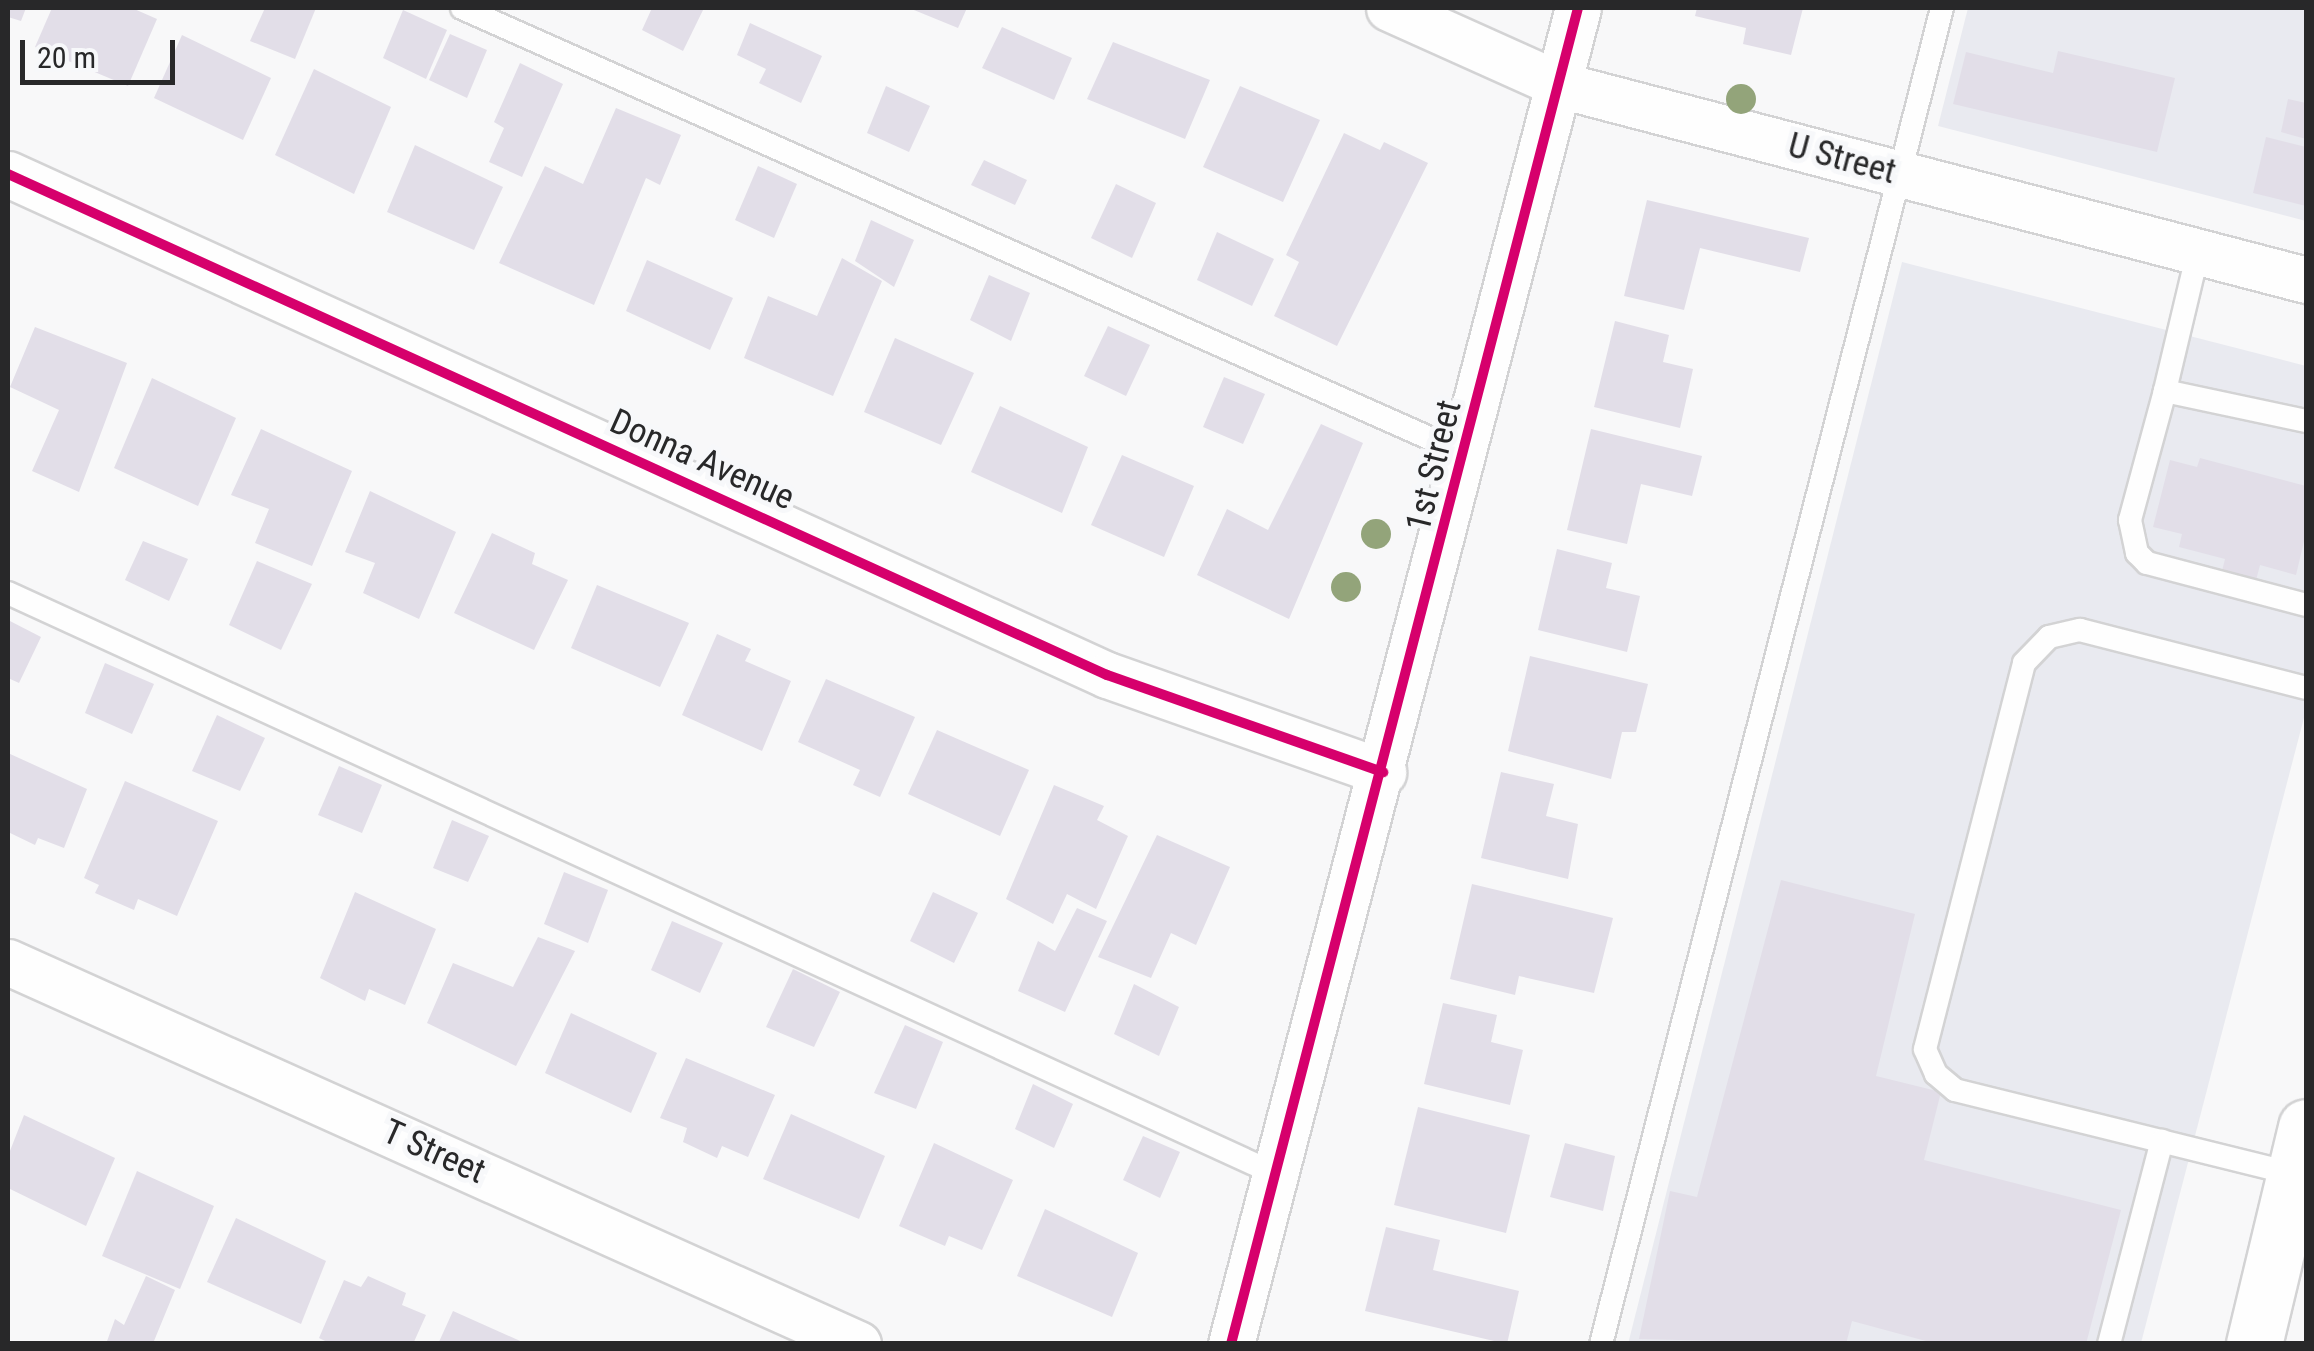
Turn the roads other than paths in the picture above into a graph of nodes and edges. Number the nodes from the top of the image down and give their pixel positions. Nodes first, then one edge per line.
1 (462, 8) edge
2 (1389, 8) edge
3 (1578, 8) edge
4 (1942, 8) edge
5 (1560, 85) junction
6 (8, 174) edge
7 (1900, 174) junction
8 (2198, 252) junction
9 (2306, 280) edge
10 (2165, 391) junction
11 (2306, 421) edge
12 (1465, 454) junction
13 (2222, 568) dead end
14 (2188, 574) junction
15 (2257, 578) dead end
16 (8, 593) edge
17 (2304, 604) edge
18 (2306, 688) edge
19 (1383, 772) junction
20 (8, 962) edge
21 (2162, 1141) junction
22 (2301, 1150) edge
23 (1276, 1174) junction
24 (858, 1344) edge
25 (1231, 1344) edge
26 (1602, 1344) edge
27 (2110, 1344) edge
28 (2254, 1344) edge

1 - 12 lane
2 - 5 street, U Street
3 - 5 street, 1st Street
4 - 7 lane
5 - 7 street, U Street
5 - 12 street, 1st Street
6 - 19 street, Donna Avenue
7 - 8 street, U Street
7 - 26 lane
8 - 9 street, U Street
8 - 10 lane
10 - 11 lane
10 - 14 lane
12 - 19 street, 1st Street
13 - 14 lane
14 - 17 lane
15 - 17 lane
16 - 23 lane
18 - 21 lane
19 - 23 street, 1st Street
20 - 24 street, T Street
21 - 22 lane
21 - 27 lane
22 - 28 main road
23 - 25 street, 1st Street

